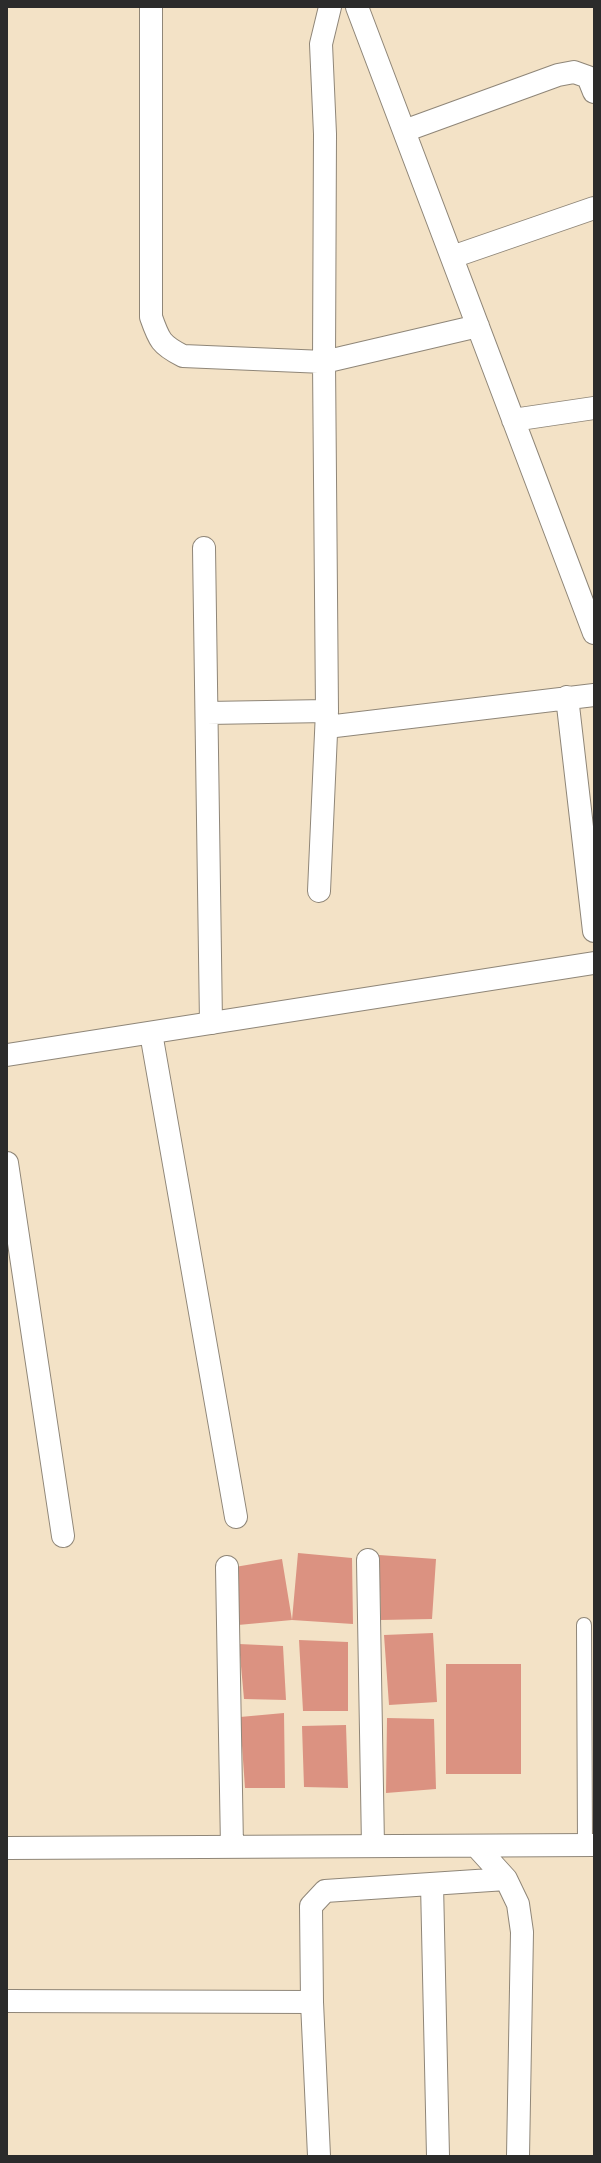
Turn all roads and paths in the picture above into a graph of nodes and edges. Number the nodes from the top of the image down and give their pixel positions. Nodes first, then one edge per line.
1 (151, 7) edge
2 (330, 7) edge
3 (357, 7) edge
4 (594, 92) edge
5 (404, 131) junction
6 (594, 208) edge
7 (452, 257) junction
8 (478, 326) junction
9 (324, 362) junction
10 (594, 408) edge
11 (513, 420) junction
12 (204, 548) dead end
13 (594, 633) edge
14 (594, 695) edge
15 (567, 697) junction
16 (207, 713) junction
17 (327, 719) junction
18 (319, 891) dead end
19 (594, 931) edge
20 (594, 964) edge
21 (211, 1023) junction
22 (151, 1032) junction
23 (7, 1055) edge
24 (7, 1163) edge
25 (236, 1517) dead end
26 (63, 1536) dead end
27 (368, 1560) dead end
28 (227, 1567) dead end
29 (584, 1625) dead end
30 (589, 1845) edge
31 (373, 1846) junction
32 (232, 1847) junction
33 (477, 1847) junction
34 (7, 1848) edge
35 (506, 1879) junction
36 (432, 1884) junction
37 (7, 2001) edge
38 (312, 2002) junction
39 (319, 2156) edge
40 (438, 2156) edge
41 (518, 2156) edge

1 - 9 street
2 - 9 street
3 - 5 street
4 - 5 street
5 - 7 street
6 - 7 street
7 - 8 street
8 - 9 street
8 - 11 street
9 - 17 street
10 - 11 street
11 - 13 street
12 - 16 street
14 - 15 street
15 - 17 street
15 - 19 street
16 - 17 street
16 - 21 street
17 - 18 street
20 - 21 street
21 - 22 street
22 - 23 street
22 - 25 street
24 - 26 street
27 - 31 street
28 - 32 street
29 - 30 lane
30 - 33 street
31 - 32 street
31 - 33 street
32 - 34 street
33 - 35 street
35 - 36 street
35 - 41 street
36 - 38 street
36 - 40 street
37 - 38 street
38 - 39 street

